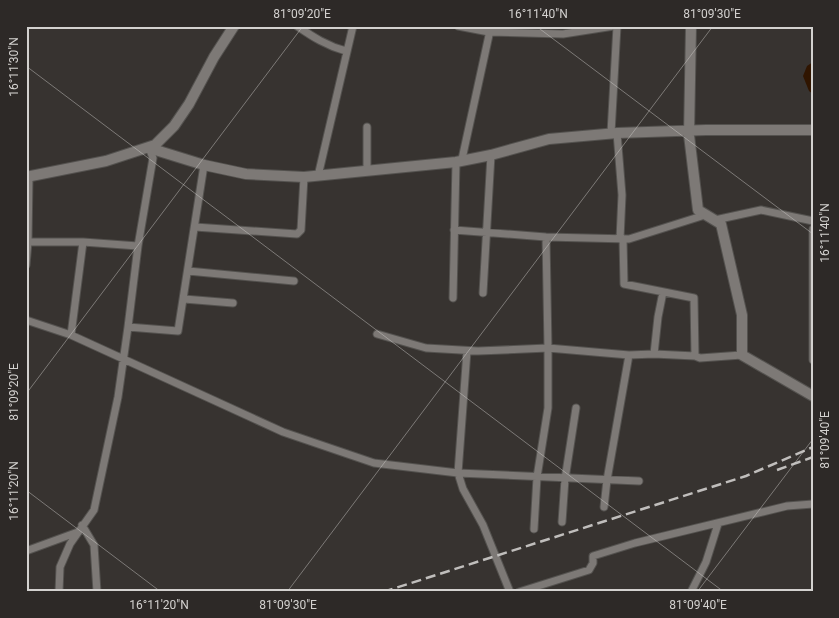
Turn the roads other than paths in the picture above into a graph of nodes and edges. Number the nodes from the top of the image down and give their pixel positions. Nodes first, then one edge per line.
1 (234, 26) edge
2 (297, 26) edge
3 (353, 26) edge
4 (458, 26) edge
5 (616, 26) edge
6 (691, 26) edge
7 (490, 29) edge
8 (346, 51) junction
9 (367, 127) dead end
10 (813, 130) edge
11 (689, 131) junction
12 (614, 133) junction
13 (149, 148) junction
14 (490, 155) junction
15 (459, 161) junction
16 (204, 165) junction
17 (366, 171) junction
18 (318, 176) junction
19 (27, 177) edge
20 (304, 177) junction
21 (710, 218) junction
22 (813, 221) edge
23 (195, 227) junction
24 (813, 229) edge
25 (454, 230) junction
26 (487, 232) junction
27 (546, 237) junction
28 (622, 239) junction
29 (27, 242) edge
30 (83, 242) junction
31 (138, 246) junction
32 (26, 265) edge
33 (188, 271) junction
34 (294, 281) dead end
35 (484, 292) dead end
36 (663, 292) junction
37 (184, 298) junction
38 (453, 298) dead end
39 (233, 304) dead end
40 (26, 320) edge
41 (128, 327) junction
42 (377, 334) dead end
43 (71, 335) junction
44 (548, 348) junction
45 (467, 351) junction
46 (654, 354) junction
47 (629, 355) junction
48 (742, 355) junction
49 (695, 356) junction
50 (125, 360) junction
51 (813, 360) edge
52 (813, 396) edge
53 (576, 408) dead end
54 (458, 474) junction
55 (537, 477) junction
56 (565, 478) junction
57 (607, 480) junction
58 (639, 480) dead end
59 (813, 504) edge
60 (604, 507) dead end
61 (562, 522) dead end
62 (718, 524) junction
63 (80, 529) junction
64 (534, 529) dead end
65 (26, 550) edge
66 (59, 592) edge
67 (98, 592) edge
68 (510, 592) edge
69 (518, 592) edge
70 (690, 592) edge

1 - 13 main road
2 - 8 street
3 - 8 street
4 - 7 street
5 - 7 street
5 - 12 street
6 - 11 main road
7 - 15 street
8 - 18 street
9 - 17 street
10 - 11 main road
11 - 12 main road
11 - 21 main road
12 - 14 main road
12 - 28 street
13 - 16 main road
13 - 19 main road
13 - 31 street
14 - 15 main road
14 - 26 street
15 - 17 main road
15 - 25 street
16 - 20 main road
16 - 23 street
17 - 18 main road
18 - 20 main road
19 - 29 street
20 - 23 street
21 - 22 street
21 - 28 street
21 - 48 main road
23 - 33 street
24 - 51 street
25 - 26 street
25 - 38 street
26 - 27 street
26 - 35 street
27 - 28 street
27 - 44 street
28 - 36 street
29 - 30 street
29 - 32 street
30 - 31 street
30 - 43 street
31 - 41 street
33 - 34 street
33 - 37 street
36 - 46 street
36 - 49 street
37 - 39 street
37 - 41 street
40 - 43 street
41 - 50 street
42 - 45 street
43 - 50 street
44 - 45 street
44 - 47 street
44 - 55 street
45 - 54 street
46 - 47 street
46 - 49 street
47 - 57 street
48 - 49 street
48 - 52 main road
50 - 54 street
50 - 63 street
53 - 56 street
54 - 55 street
54 - 68 street
55 - 56 street
55 - 64 street
56 - 57 street
56 - 61 street
57 - 58 street
57 - 60 street
59 - 62 street
62 - 69 street
62 - 70 street
63 - 65 street
63 - 66 street
63 - 67 street

